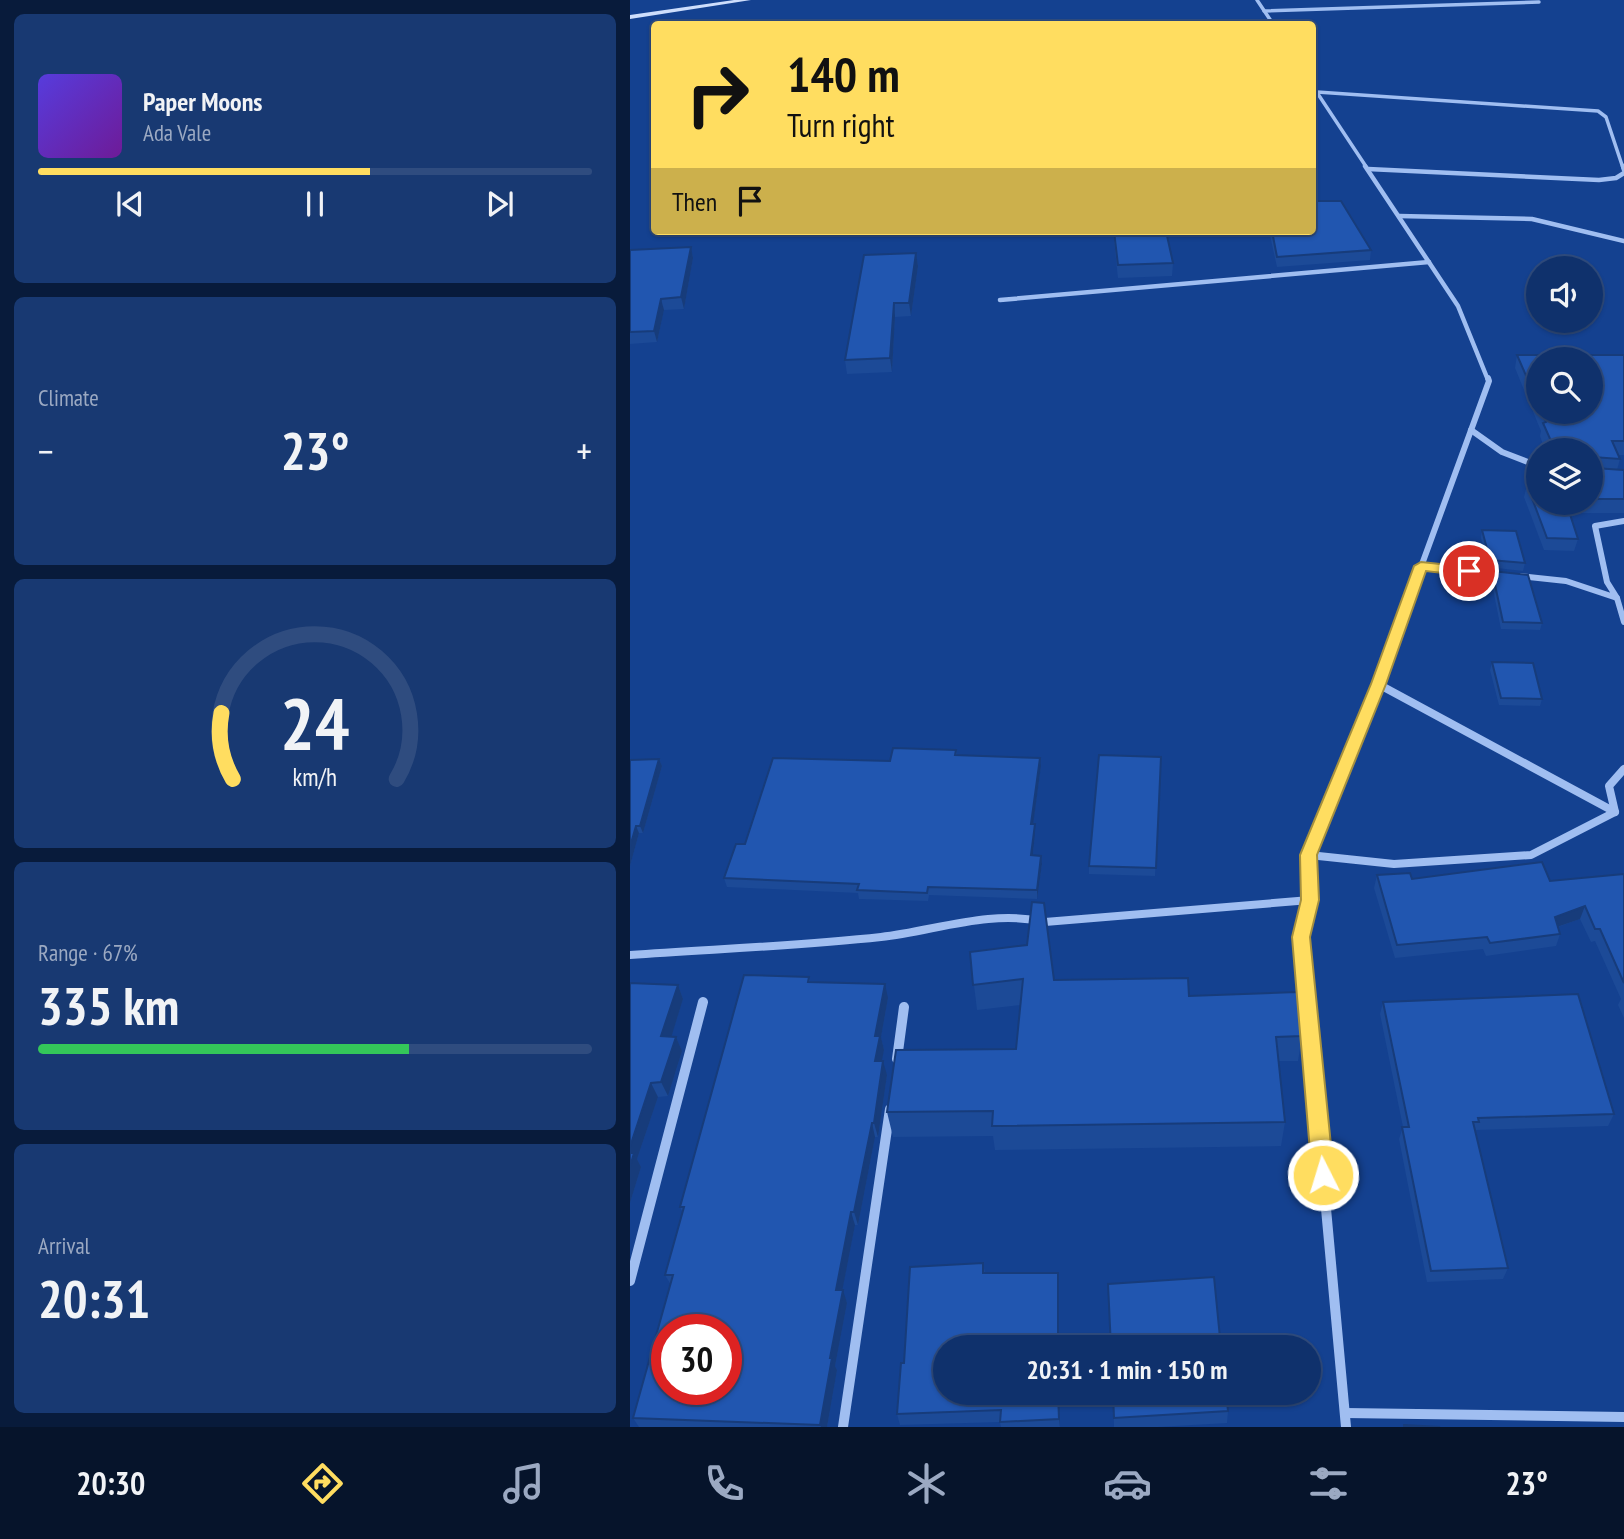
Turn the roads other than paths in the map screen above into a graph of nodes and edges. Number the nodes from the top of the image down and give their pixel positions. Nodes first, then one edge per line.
1 (748, 0) edge
2 (1257, 0) edge
3 (1539, 2) edge
4 (1264, 11) junction
5 (630, 17) edge
6 (1271, 21) edge
7 (1316, 88) edge
8 (1316, 90) edge
9 (1368, 169) junction
10 (1624, 172) edge
11 (1399, 216) junction
12 (1624, 241) edge
13 (1429, 262) junction
14 (1000, 300) dead end
15 (1471, 430) junction
16 (1526, 461) edge
17 (1624, 521) edge
18 (1421, 566) junction
19 (1617, 598) junction
20 (1624, 622) edge
21 (1378, 684) junction
22 (1624, 769) edge
23 (1615, 811) junction
24 (1309, 855) junction
25 (1310, 900) junction
26 (630, 955) edge
27 (703, 1002) dead end
28 (904, 1007) dead end
29 (895, 1075) edge
30 (891, 1102) edge
31 (630, 1281) edge
32 (1345, 1413) junction
33 (1624, 1417) edge
34 (843, 1427) edge
35 (1346, 1427) edge

1 - 5 street
2 - 4 street
3 - 4 street
4 - 6 street
7 - 10 street
8 - 9 street
9 - 10 street
9 - 11 street
11 - 12 street
11 - 13 street
13 - 14 street
13 - 15 street
15 - 16 street
15 - 18 street
17 - 19 street
18 - 19 street
18 - 21 street
19 - 20 street
21 - 23 street
21 - 24 street
22 - 23 street
23 - 24 street
24 - 25 street
25 - 26 street
25 - 32 street
27 - 31 street
28 - 29 street
30 - 34 street
32 - 33 street
32 - 35 street

